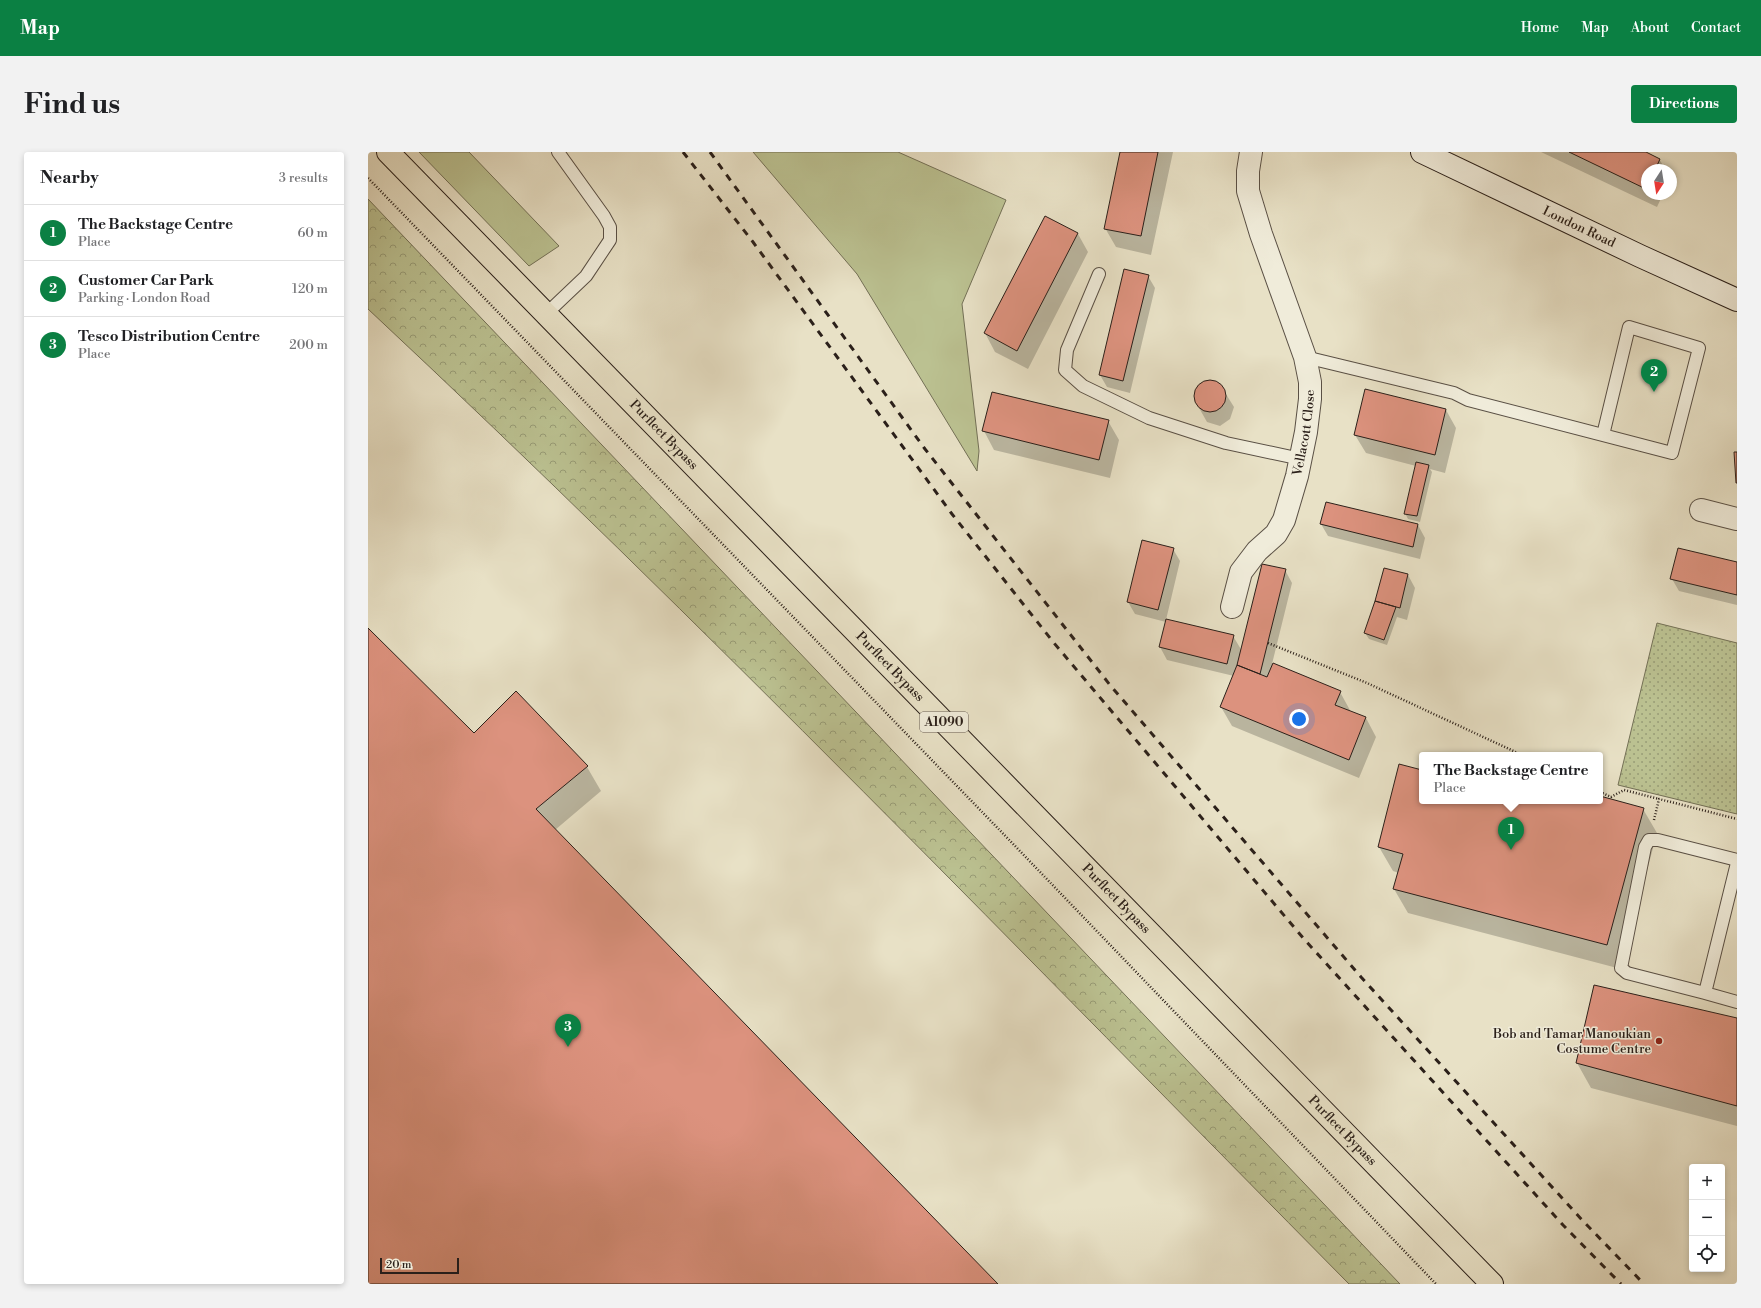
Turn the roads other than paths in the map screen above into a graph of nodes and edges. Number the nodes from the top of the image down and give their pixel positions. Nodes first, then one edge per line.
1 (388, 152) edge
2 (558, 152) edge
3 (1251, 152) edge
4 (1422, 152) edge
5 (1099, 274) dead end
6 (1737, 300) edge
7 (546, 314) junction
8 (1305, 357) junction
9 (1603, 435) junction
10 (1301, 459) junction
11 (1701, 510) dead end
12 (1737, 519) edge
13 (1232, 607) dead end
14 (1737, 860) edge
15 (1737, 863) edge
16 (1705, 993) junction
17 (1737, 1002) edge
18 (1492, 1284) edge

1 - 7 main road, Purfleet Bypass / A1090
2 - 7 lane
3 - 8 street, Vellacott Close
4 - 6 street, London Road
5 - 10 lane
7 - 18 main road, Purfleet Bypass / A1090
8 - 9 lane
8 - 10 street, Vellacott Close
9 - 9 lane
10 - 13 street, Vellacott Close
11 - 12 street
14 - 16 lane
15 - 16 lane
16 - 17 lane

